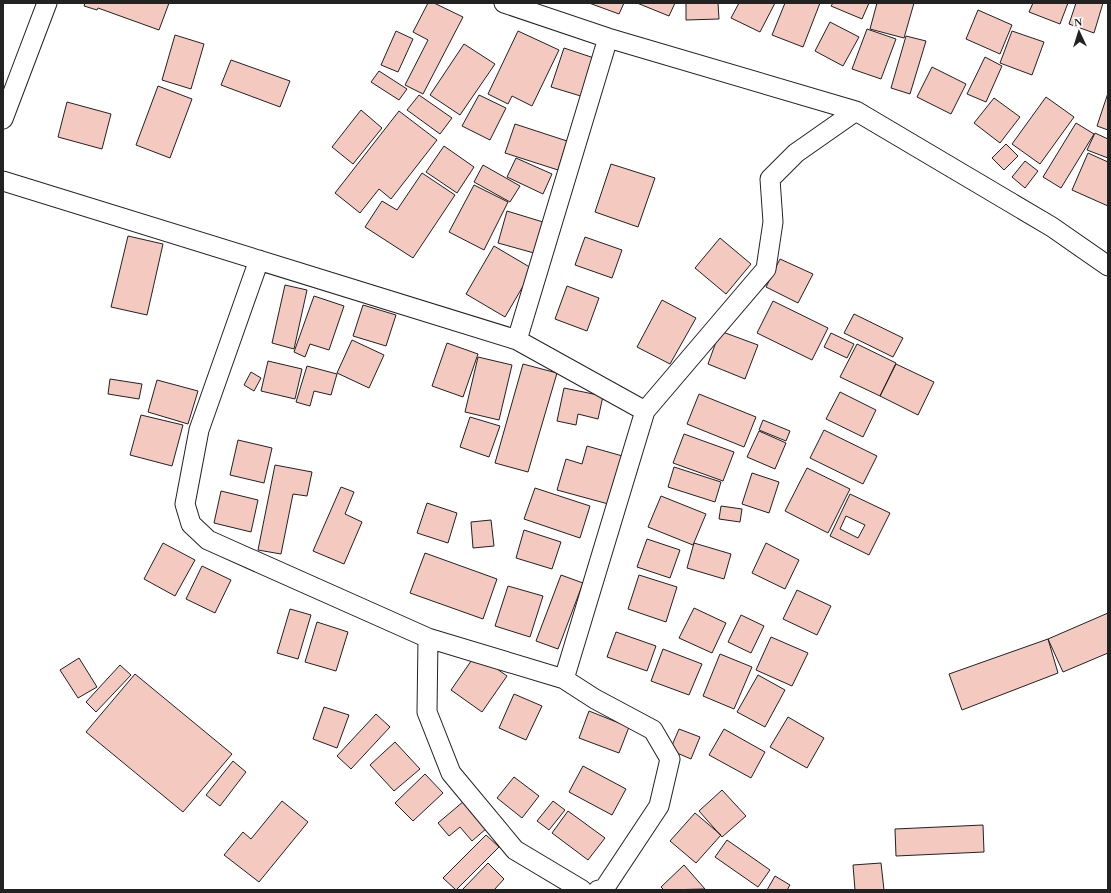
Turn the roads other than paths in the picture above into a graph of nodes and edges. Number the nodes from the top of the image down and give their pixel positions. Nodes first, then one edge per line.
1 (48, 3) edge
2 (504, 3) edge
3 (608, 38) junction
4 (856, 111) junction
5 (3, 119) edge
6 (3, 181) edge
7 (259, 260) junction
8 (1108, 266) edge
9 (517, 340) junction
10 (645, 411) junction
11 (428, 638) junction
12 (564, 679) junction
13 (582, 890) edge
14 (598, 890) edge

1 - 5 street
2 - 3 street
3 - 4 street
3 - 9 street
4 - 8 street
4 - 10 street
6 - 7 street
7 - 9 street
7 - 11 street
9 - 10 street
10 - 12 street
11 - 12 street
11 - 13 street
12 - 14 street

